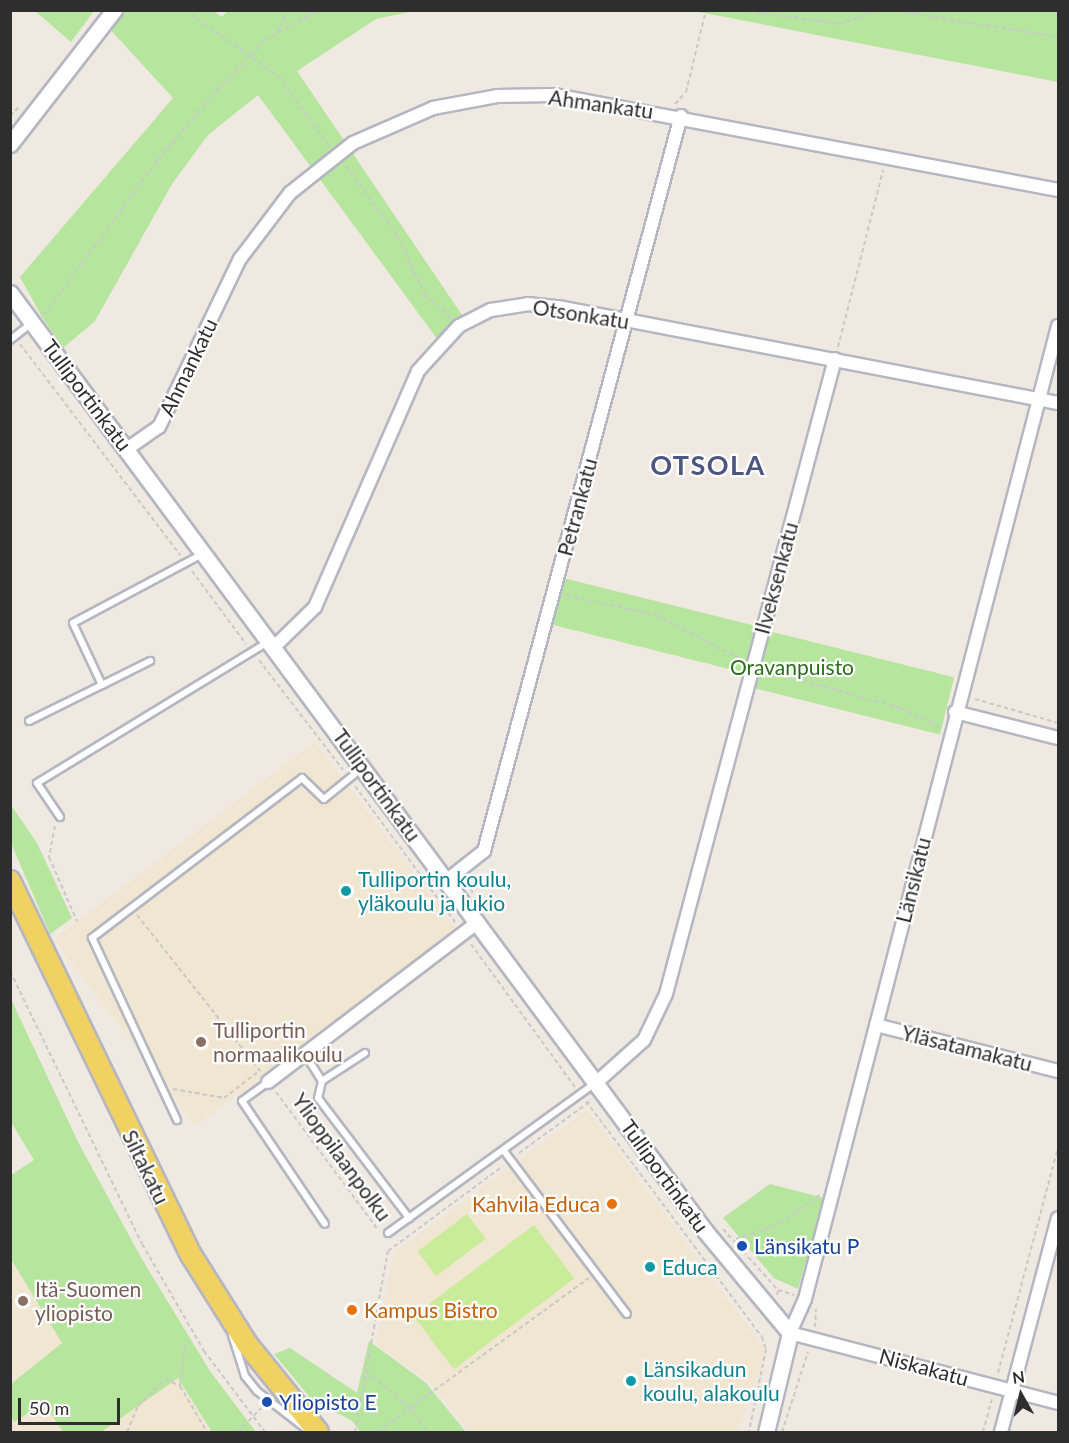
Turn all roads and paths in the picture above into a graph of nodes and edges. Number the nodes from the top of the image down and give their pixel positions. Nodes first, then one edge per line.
1 (114, 10) edge
2 (287, 10) edge
3 (318, 10) edge
4 (706, 10) edge
5 (742, 10) edge
6 (880, 10) edge
7 (890, 10) edge
8 (1050, 10) edge
9 (1059, 16) edge
10 (278, 33) junction
11 (1059, 36) edge
12 (676, 116) junction
13 (10, 144) edge
14 (887, 155) junction
15 (1059, 190) edge
16 (10, 292) edge
17 (37, 320) junction
18 (627, 321) junction
19 (1059, 326) edge
20 (13, 338) edge
21 (835, 359) junction
22 (1039, 399) junction
23 (1059, 403) edge
24 (127, 449) junction
25 (204, 553) junction
26 (187, 564) junction
27 (555, 593) junction
28 (273, 643) junction
29 (253, 652) junction
30 (150, 661) dead end
31 (753, 665) junction
32 (102, 685) junction
33 (974, 699) dead end
34 (955, 712) junction
35 (29, 721) dead end
36 (1059, 723) edge
37 (944, 729) dead end
38 (1059, 738) edge
39 (363, 766) junction
40 (351, 780) junction
41 (60, 817) joint
42 (446, 880) junction
43 (10, 881) edge
44 (132, 908) junction
45 (77, 921) dead end
46 (478, 922) junction
47 (460, 929) junction
48 (448, 932) dead end
49 (10, 971) edge
50 (876, 1025) junction
51 (304, 1053) junction
52 (364, 1053) dead end
53 (269, 1064) dead end
54 (260, 1071) junction
55 (1059, 1071) edge
56 (322, 1081) junction
57 (268, 1082) junction
58 (159, 1086) junction
59 (600, 1087) junction
60 (581, 1095) junction
61 (587, 1103) junction
62 (177, 1120) dead end
63 (1059, 1147) edge
64 (504, 1151) junction
65 (511, 1160) junction
66 (821, 1194) dead end
67 (409, 1218) junction
68 (1058, 1219) edge
69 (325, 1224) dead end
70 (385, 1235) joint
71 (385, 1244) dead end
72 (1055, 1246) edge
73 (388, 1251) junction
74 (594, 1274) junction
75 (778, 1290) dead end
76 (227, 1311) junction
77 (627, 1314) dead end
78 (789, 1333) junction
79 (186, 1345) dead end
80 (366, 1371) junction
81 (180, 1386) junction
82 (995, 1386) junction
83 (1012, 1391) junction
84 (267, 1402) junction
85 (1059, 1403) edge
86 (410, 1408) junction
87 (250, 1416) junction
88 (127, 1432) edge
89 (207, 1432) edge
90 (237, 1432) edge
91 (265, 1432) edge
92 (312, 1432) edge
93 (318, 1432) edge
94 (355, 1432) edge
95 (378, 1432) edge
96 (428, 1432) edge
97 (749, 1432) edge
98 (766, 1432) edge
99 (983, 1432) edge
100 (1001, 1432) edge

1 - 13 street
2 - 10 path
3 - 10 path
4 - 12 path
5 - 6 path
7 - 11 path
8 - 9 path
10 - 17 path
12 - 14 street, Ahmankatu
12 - 18 street, Petrankatu
12 - 24 street, Ahmankatu
14 - 15 street, Ahmankatu
14 - 21 path
16 - 17 street, Tulliportinkatu
17 - 20 lane
17 - 24 street, Tulliportinkatu
18 - 21 street, Otsonkatu
18 - 27 street, Petrankatu
18 - 28 street, Otsonkatu
19 - 22 street, Länsikatu
20 - 26 path
21 - 22 street, Otsonkatu
21 - 31 street, Ilveksenkatu
22 - 23 street, Otsonkatu
22 - 34 street, Länsikatu
24 - 25 street, Tulliportinkatu
25 - 26 lane
25 - 28 street, Tulliportinkatu
26 - 29 path
26 - 32 lane
27 - 31 path
27 - 42 street, Petrankatu
28 - 29 lane
28 - 39 street, Tulliportinkatu
29 - 40 path
29 - 41 lane
30 - 32 lane
31 - 37 path
31 - 59 street, Ilveksenkatu
32 - 35 lane
33 - 36 path
34 - 38 street
34 - 50 street, Länsikatu
39 - 40 lane
39 - 42 street, Tulliportinkatu
40 - 44 lane
40 - 47 path
41 - 45 path
42 - 46 street, Tulliportinkatu
43 - 76 main road, Siltakatu
44 - 54 path, Ylioppilaanpolku
44 - 58 lane
46 - 47 street
46 - 59 street, Tulliportinkatu
47 - 48 path
47 - 51 street
47 - 60 path
49 - 87 path
50 - 55 street, Yläsatamakatu
50 - 78 street, Länsikatu
51 - 56 lane
51 - 57 street
52 - 56 lane
53 - 54 path
54 - 57 path, Ylioppilaanpolku
54 - 58 path
56 - 67 lane
57 - 69 lane
57 - 70 path, Ylioppilaanpolku
58 - 62 lane
59 - 60 lane
59 - 61 path
59 - 78 street, Tulliportinkatu
60 - 61 path
60 - 64 lane
61 - 65 path
61 - 97 path
63 - 82 path
64 - 65 lane
64 - 67 lane
65 - 73 path
65 - 74 lane
66 - 75 path
67 - 70 lane
68 - 72 street
71 - 73 path, Ylioppilaanpolku
72 - 83 street
73 - 80 path
74 - 77 lane
74 - 86 path
76 - 84 lane
76 - 93 main road, Siltakatu
78 - 82 street, Niskakatu
78 - 98 street, Länsikatu
79 - 81 path
80 - 86 path
80 - 94 path
81 - 88 path
81 - 89 path
82 - 83 street, Niskakatu
82 - 99 path
83 - 85 street, Niskakatu
83 - 100 street
84 - 87 path
84 - 92 lane
86 - 95 path
86 - 96 path
87 - 90 path
87 - 91 path

